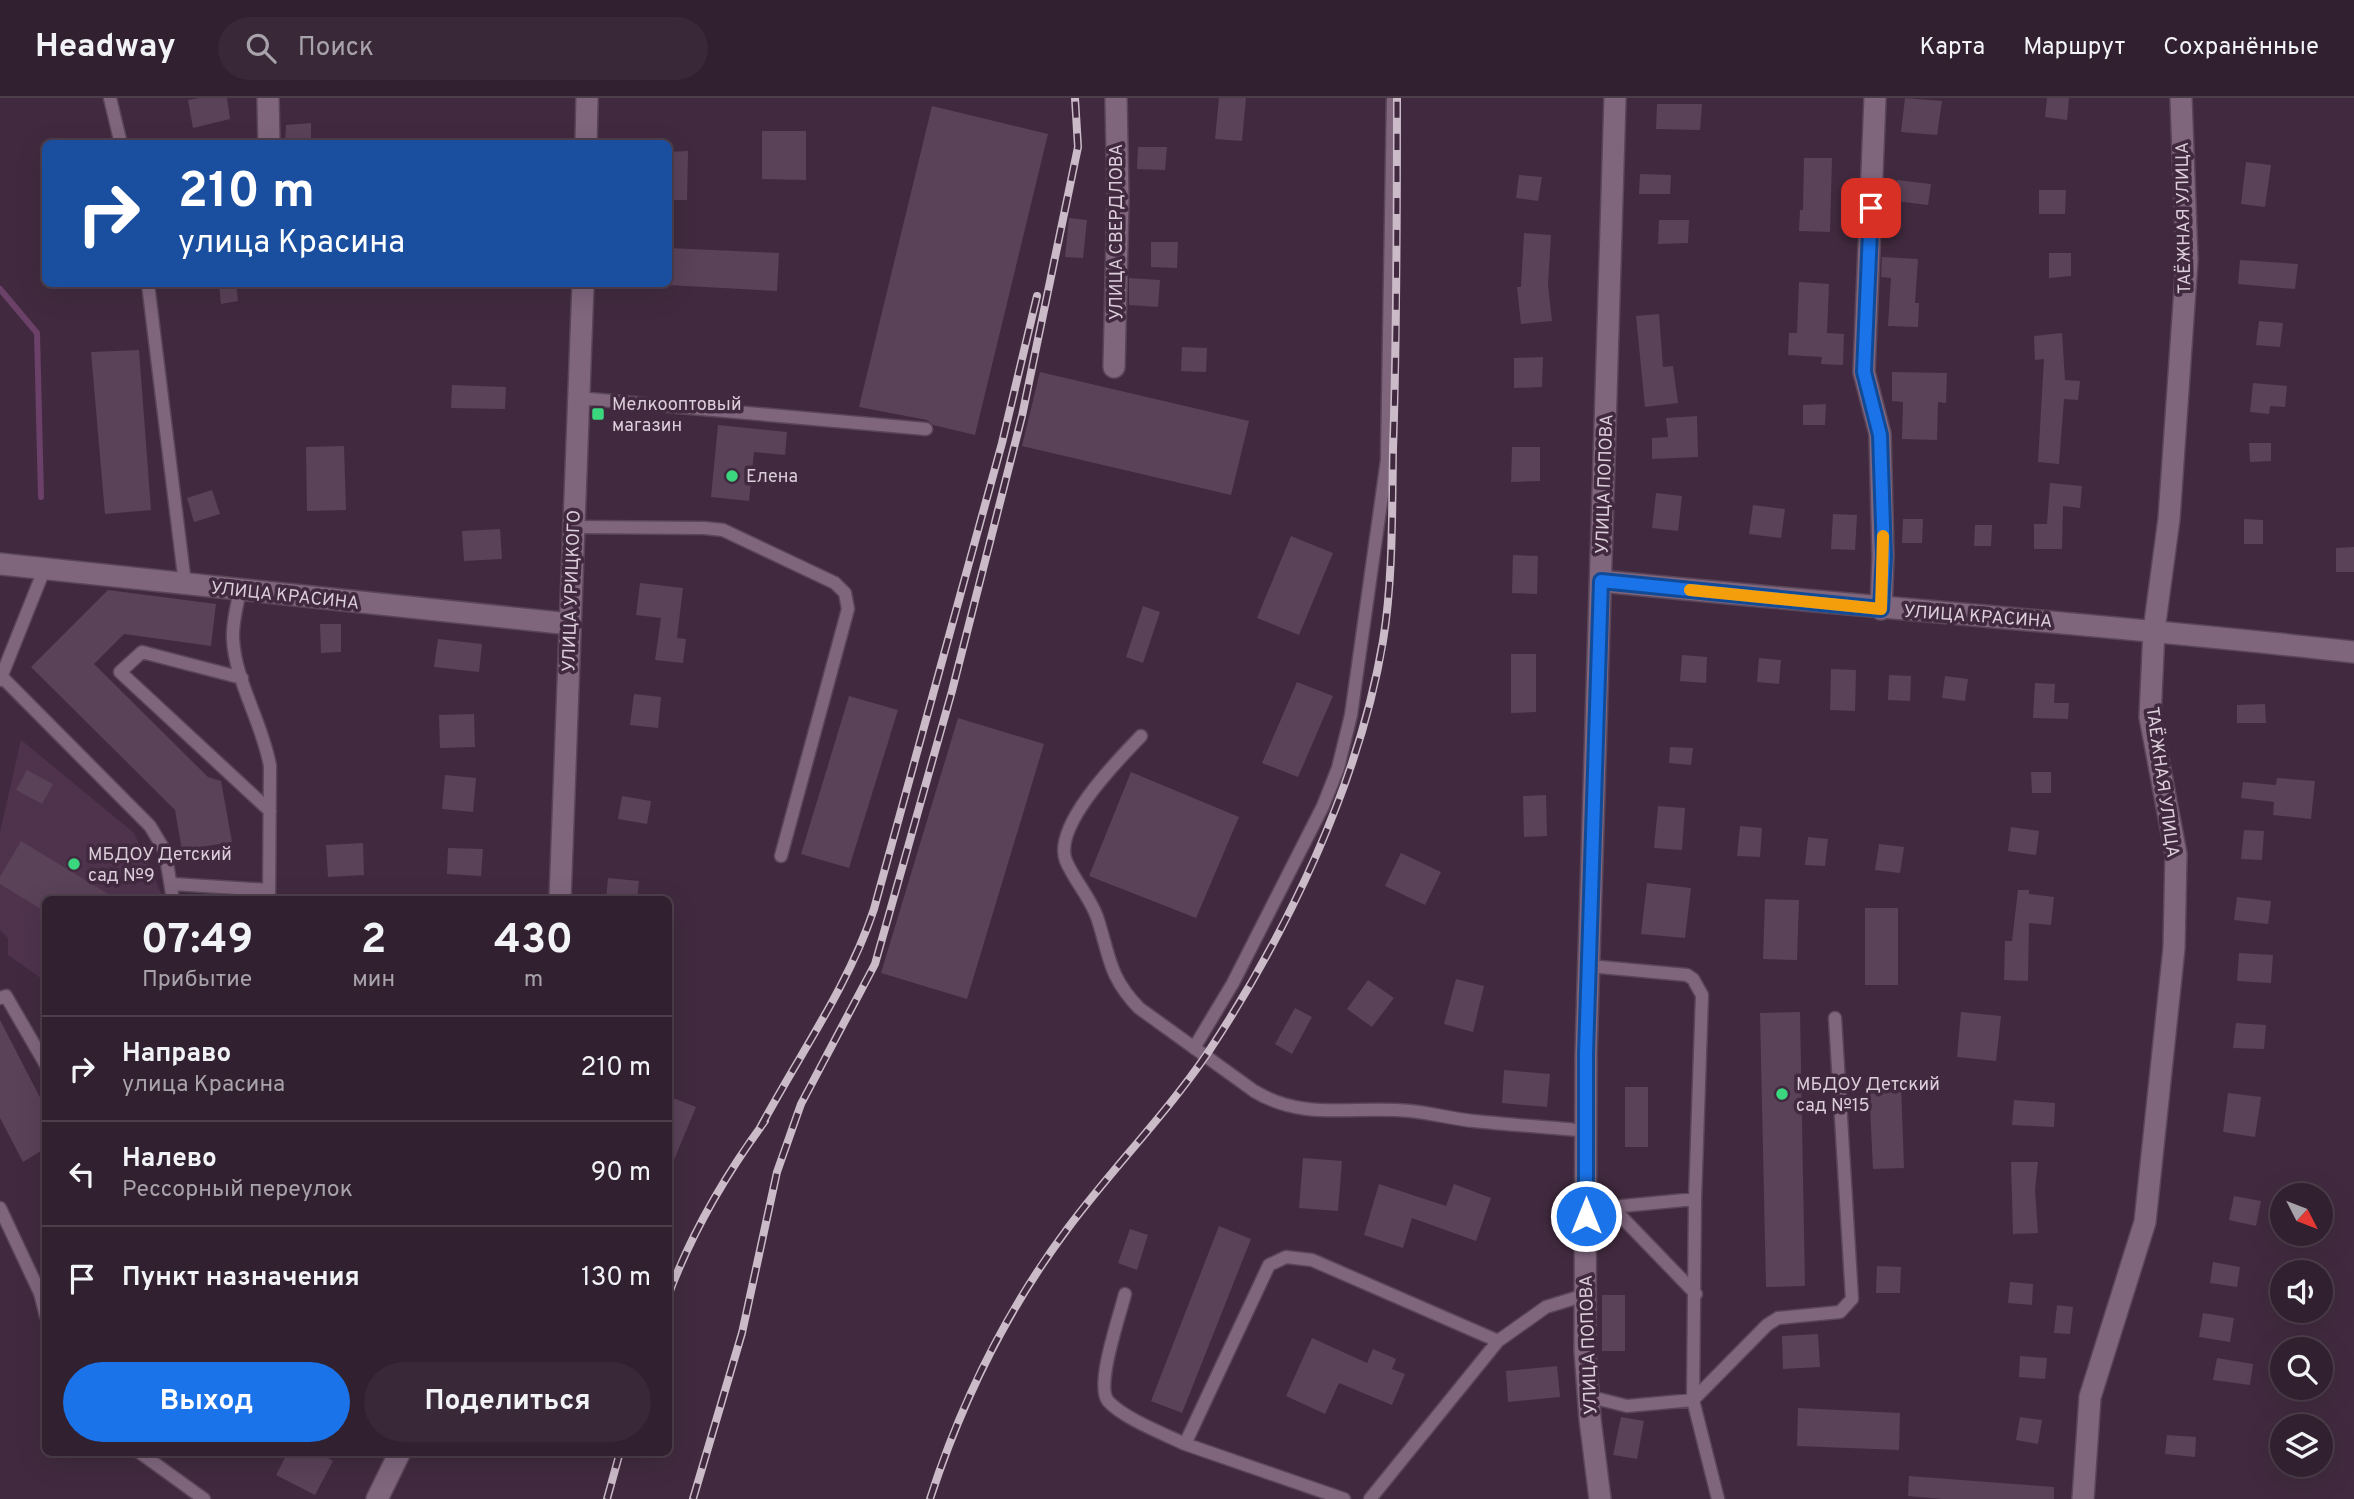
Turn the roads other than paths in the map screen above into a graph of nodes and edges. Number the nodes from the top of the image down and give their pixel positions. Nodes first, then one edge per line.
1 (110, 98) edge
2 (268, 98) edge
3 (587, 98) edge
4 (1116, 98) edge
5 (1393, 98) edge
6 (1615, 98) edge
7 (1875, 98) edge
8 (2181, 98) edge
9 (120, 140) edge
10 (269, 140) edge
11 (586, 140) edge
12 (148, 287) edge
13 (583, 287) edge
14 (1114, 367) dead end
15 (578, 398) junction
16 (926, 429) dead end
17 (573, 527) junction
18 (0, 564) edge
19 (44, 570) junction
20 (1601, 581) junction
21 (185, 584) junction
22 (240, 590) junction
23 (1881, 609) junction
24 (570, 624) junction
25 (2154, 630) junction
26 (2354, 652) edge
27 (1, 678) edge
28 (242, 678) junction
29 (1141, 736) dead end
30 (270, 811) junction
31 (781, 856) dead end
32 (173, 884) junction
33 (269, 895) edge
34 (173, 896) edge
35 (560, 896) edge
36 (1589, 966) junction
37 (0, 998) edge
38 (1835, 1018) dead end
39 (1194, 1048) junction
40 (42, 1058) edge
41 (1586, 1130) junction
42 (1586, 1190) junction
43 (1695, 1199) junction
44 (0, 1208) edge
45 (1612, 1208) junction
46 (1125, 1294) dead end
47 (1696, 1294) junction
48 (1586, 1295) junction
49 (42, 1301) edge
50 (1498, 1341) junction
51 (1587, 1396) junction
52 (1693, 1400) junction
53 (1185, 1444) junction
54 (145, 1456) edge
55 (398, 1456) edge
56 (204, 1499) edge
57 (377, 1499) edge
58 (1344, 1499) edge
59 (1370, 1499) edge
60 (1600, 1499) edge
61 (1718, 1499) edge
62 (2083, 1499) edge

1 - 9 lane
2 - 10 street
3 - 11 street
4 - 14 street, УЛИЦА СВЕРДЛОВА
5 - 39 lane
6 - 20 street, УЛИЦА ПОПОВА
7 - 23 street
8 - 25 street, ТАЁЖНАЯ УЛИЦА
12 - 21 lane
13 - 15 street, УЛИЦА УРИЦКОГО
15 - 16 lane
15 - 17 street, УЛИЦА УРИЦКОГО
17 - 24 street, УЛИЦА УРИЦКОГО
17 - 31 lane
18 - 19 street, УЛИЦА КРАСИНА
19 - 21 street, УЛИЦА КРАСИНА
19 - 27 lane
20 - 23 street, УЛИЦА КРАСИНА
20 - 36 street, УЛИЦА ПОПОВА
21 - 22 street, УЛИЦА КРАСИНА
22 - 24 street, УЛИЦА КРАСИНА
22 - 28 lane
23 - 25 street, УЛИЦА КРАСИНА
24 - 35 street, УЛИЦА УРИЦКОГО
25 - 26 street, УЛИЦА КРАСИНА
25 - 62 street, ТАЁЖНАЯ УЛИЦА
27 - 32 lane
28 - 30 lane
28 - 30 lane
29 - 39 lane
30 - 33 lane
32 - 33 lane
32 - 34 lane
36 - 41 street, УЛИЦА ПОПОВА
36 - 43 lane
37 - 40 lane
38 - 52 lane
39 - 41 lane
41 - 42 street, УЛИЦА ПОПОВА
42 - 45 lane
42 - 48 street, УЛИЦА ПОПОВА
43 - 45 lane
43 - 47 lane
44 - 49 lane
45 - 47 lane
46 - 53 lane
47 - 52 lane
48 - 50 lane
48 - 51 street, УЛИЦА ПОПОВА
50 - 53 lane
50 - 59 lane
51 - 52 lane
51 - 60 street, УЛИЦА ПОПОВА
52 - 61 lane
53 - 58 lane
54 - 56 lane
55 - 57 street

